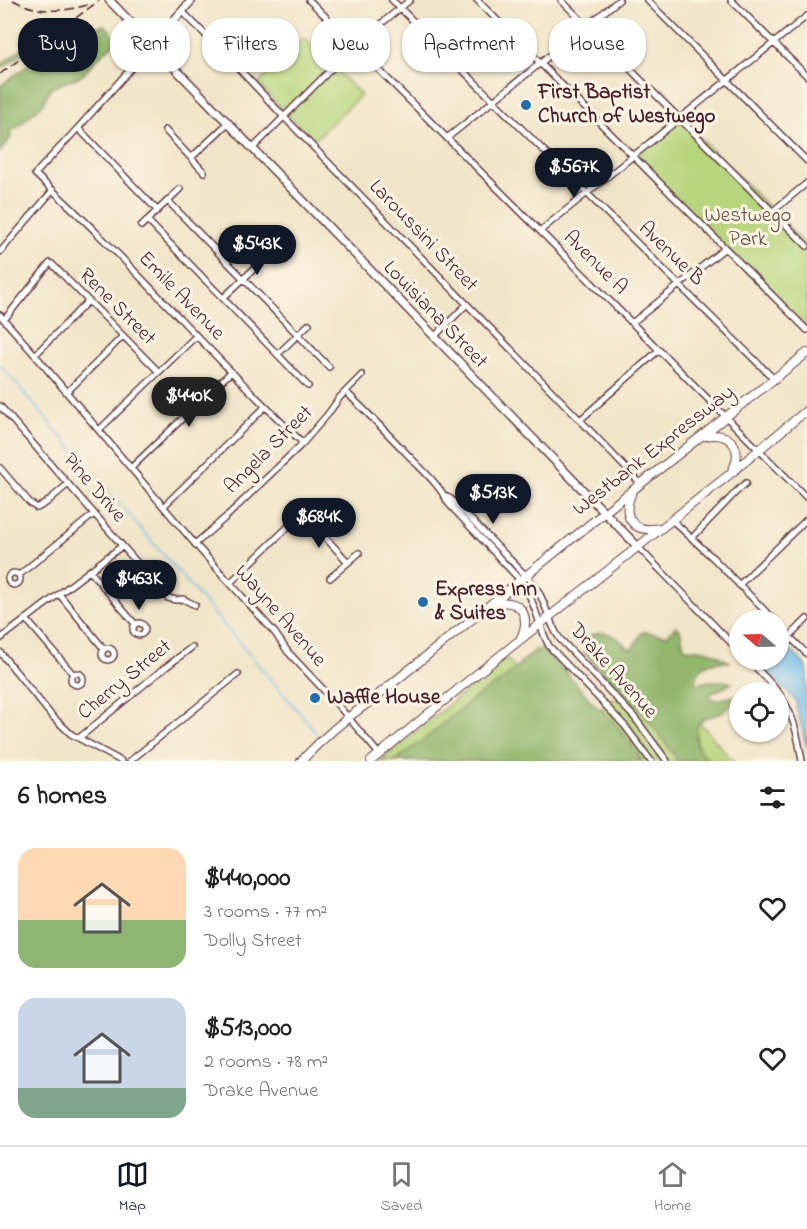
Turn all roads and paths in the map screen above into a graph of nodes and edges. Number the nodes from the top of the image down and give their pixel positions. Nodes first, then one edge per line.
1 (108, 0) edge
2 (192, 0) edge
3 (309, 0) edge
4 (392, 0) edge
5 (410, 0) edge
6 (477, 0) edge
7 (561, 0) edge
8 (619, 0) edge
9 (647, 0) edge
10 (730, 0) edge
11 (400, 8) junction
12 (182, 11) junction
13 (807, 16) edge
14 (126, 18) edge
15 (176, 18) edge
16 (327, 18) edge
17 (388, 18) edge
18 (579, 18) edge
19 (597, 18) edge
20 (774, 43) junction
21 (549, 56) edge
22 (540, 63) junction
23 (128, 72) edge
24 (178, 72) edge
25 (328, 72) edge
26 (380, 72) edge
27 (634, 72) edge
28 (807, 76) edge
29 (727, 80) junction
30 (493, 100) junction
31 (284, 117) junction
32 (680, 118) junction
33 (228, 123) junction
34 (78, 128) junction
35 (165, 130) dead end
36 (447, 138) junction
37 (252, 149) junction
38 (633, 156) junction
39 (191, 158) junction
40 (807, 161) edge
41 (204, 172) dead end
42 (807, 183) edge
43 (180, 189) dead end
44 (53, 190) junction
45 (586, 194) junction
46 (168, 201) junction
47 (157, 210) junction
48 (772, 211) junction
49 (147, 220) junction
50 (141, 226) dead end
51 (540, 231) junction
52 (807, 246) edge
53 (725, 248) junction
54 (0, 252) edge
55 (255, 268) dead end
56 (243, 279) junction
57 (680, 285) junction
58 (223, 298) junction
59 (88, 301) junction
60 (467, 304) junction
61 (2, 318) edge
62 (632, 323) junction
63 (309, 324) dead end
64 (807, 330) edge
65 (298, 335) junction
66 (123, 336) junction
67 (196, 336) junction
68 (434, 338) junction
69 (659, 350) junction
70 (807, 353) edge
71 (278, 354) junction
72 (35, 355) junction
73 (329, 367) dead end
74 (159, 372) junction
75 (231, 372) junction
76 (362, 375) dead end
77 (774, 379) junction
78 (308, 386) dead end
79 (67, 392) junction
80 (346, 392) junction
81 (0, 406) edge
82 (265, 407) junction
83 (6, 412) junction
84 (806, 412) edge
85 (725, 417) junction
86 (0, 419) edge
87 (580, 420) junction
88 (99, 429) junction
89 (702, 436) junction
90 (303, 443) junction
91 (759, 450) junction
92 (0, 468) edge
93 (131, 468) junction
94 (730, 474) junction
95 (746, 483) dead end
96 (68, 484) junction
97 (640, 484) junction
98 (633, 490) junction
99 (807, 498) edge
100 (164, 506) junction
101 (94, 513) junction
102 (604, 513) junction
103 (807, 519) edge
104 (672, 520) junction
105 (663, 528) junction
106 (692, 538) junction
107 (195, 544) junction
108 (123, 546) junction
109 (638, 547) junction
110 (358, 553) dead end
111 (348, 562) junction
112 (90, 571) junction
113 (19, 575) dead end
114 (330, 578) dead end
115 (523, 578) junction
116 (230, 583) junction
117 (739, 585) junction
118 (59, 594) junction
119 (195, 605) dead end
120 (490, 605) junction
121 (764, 610) edge
122 (549, 618) junction
123 (26, 619) junction
124 (807, 619) edge
125 (135, 624) dead end
126 (540, 625) junction
127 (790, 636) joint
128 (0, 639) edge
129 (729, 640) edge
130 (520, 641) junction
131 (192, 647) dead end
132 (104, 649) dead end
133 (0, 652) edge
134 (807, 654) edge
135 (758, 670) edge
136 (73, 674) dead end
137 (238, 674) dead end
138 (347, 717) junction
139 (79, 738) junction
140 (379, 754) junction
141 (122, 761) edge
142 (130, 761) edge
143 (301, 761) edge
144 (371, 761) edge
145 (651, 761) edge
146 (667, 761) edge
147 (802, 761) edge

1 - 14 main road, Louisiana Street
2 - 12 main road
3 - 16 street, Avenue A
4 - 11 street, Avenue B
5 - 11 street
6 - 22 street
7 - 18 street
8 - 19 street
9 - 29 street
10 - 20 street
11 - 17 street
11 - 30 street, Avenue B
12 - 15 main road
12 - 31 street, Laroussini Street
13 - 20 street
20 - 28 street
20 - 29 street
21 - 22 street
22 - 30 street
22 - 38 street
23 - 34 street
24 - 33 main road, Louisiana Street
25 - 31 street
26 - 36 street, Avenue A
27 - 32 street
29 - 32 street
29 - 40 street
30 - 36 street
30 - 45 street, Avenue B
31 - 37 street
31 - 60 street, Laroussini Street
32 - 38 street
32 - 48 street
33 - 37 main road, Louisiana Street
33 - 39 street
34 - 44 street, Emile Avenue
34 - 47 street
35 - 39 street
36 - 51 street, Avenue A
37 - 68 main road, Louisiana Street
38 - 45 street
38 - 53 street
39 - 41 street
42 - 48 street
43 - 46 street
44 - 54 street
44 - 67 street, Emile Avenue
45 - 51 street
45 - 57 street, Avenue B
46 - 47 street
46 - 56 street
47 - 49 street
48 - 52 street
49 - 50 street
49 - 58 street
51 - 62 street, Avenue A
53 - 57 street
53 - 64 street
55 - 56 street
56 - 58 street
56 - 65 street
57 - 62 street
57 - 77 street, Avenue B
58 - 71 street
59 - 61 street, Rene Street
59 - 66 street, Rene Street
59 - 72 street
60 - 68 street
60 - 87 street, Laroussini Street
61 - 72 street
62 - 69 street, Avenue A
63 - 65 street
65 - 71 street
65 - 73 street
66 - 74 street, Rene Street
66 - 79 street
67 - 74 street
67 - 75 street, Emile Avenue
68 - 102 main road, Louisiana Street
69 - 85 street, Avenue A
69 - 87 street
70 - 77 highway, Westbank Expressway
71 - 78 street
72 - 79 street
74 - 88 street
75 - 82 street, Emile Avenue
75 - 93 street
76 - 80 street, Angela Street
77 - 85 highway, Westbank Expressway
79 - 88 street
80 - 90 street, Angela Street
80 - 115 street, Drake Avenue
81 - 83 street, Pine Drive
82 - 90 street, Emile Avenue
82 - 100 street
83 - 86 street
83 - 96 street, Pine Drive
84 - 91 highway
85 - 89 highway, Westbank Expressway
85 - 91 street, Avenue A
87 - 97 street, Laroussini Street
88 - 93 street
89 - 94 highway
89 - 97 highway, Westbank Expressway
90 - 107 street, Angela Street
91 - 94 highway
91 - 99 street, Avenue A
92 - 96 street
93 - 100 street, Wayne Avenue
94 - 104 highway
95 - 106 street
96 - 101 street, Pine Drive
97 - 98 highway, Westbank Expressway
98 - 102 highway, Westbank Expressway
98 - 105 highway
100 - 107 street, Wayne Avenue
101 - 108 street, Pine Drive
101 - 113 street
102 - 109 main road, Louisiana Street
102 - 115 highway, Westbank Expressway
103 - 117 street
104 - 105 highway
104 - 106 street
105 - 109 highway
106 - 117 street
107 - 116 street, Wayne Avenue
108 - 112 street
108 - 119 street, Pine Drive
109 - 122 highway
109 - 129 street, Louisiana Street
110 - 111 street
111 - 114 street
111 - 116 street
112 - 118 street
112 - 125 street
115 - 120 highway, Westbank Expressway
115 - 122 street, Drake Avenue
115 - 126 street, Drake Avenue
116 - 138 street, Wayne Avenue
117 - 121 street
118 - 123 street
118 - 132 street
120 - 130 highway
120 - 138 highway, Westbank Expressway
122 - 126 highway
122 - 146 street, Drake Avenue
123 - 128 street
123 - 136 street
124 - 127 street
126 - 130 highway
126 - 145 street, Drake Avenue
127 - 134 street
130 - 140 highway
131 - 139 street, Cherry Street
133 - 139 street
135 - 147 street
137 - 142 street
138 - 140 street, Wayne Avenue
138 - 143 highway, Westbank Expressway
139 - 141 street
140 - 144 highway

